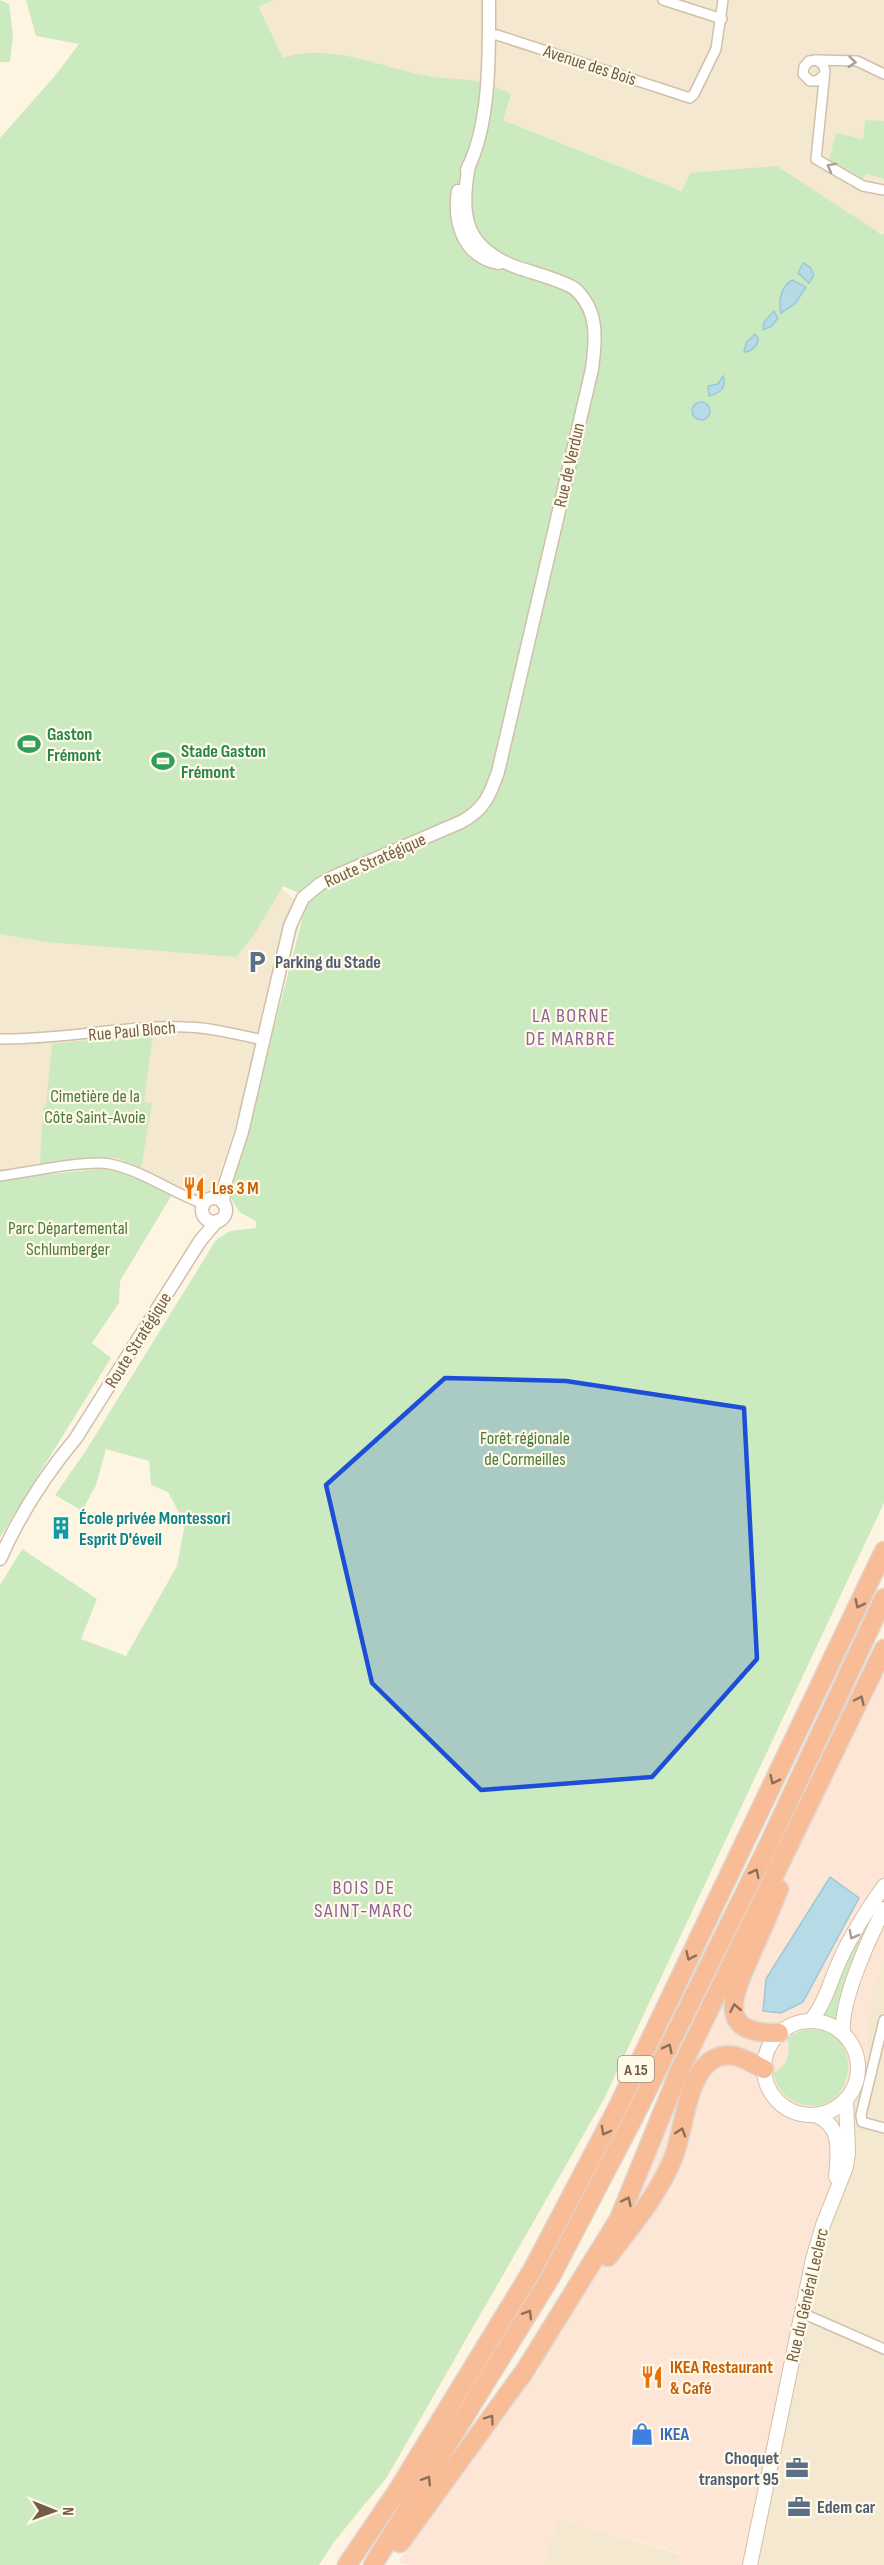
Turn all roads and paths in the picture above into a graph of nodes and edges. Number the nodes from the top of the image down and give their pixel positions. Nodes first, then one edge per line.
1 (489, 0) edge
2 (663, 0) edge
3 (723, 0) edge
4 (722, 19) junction
5 (489, 35) junction
6 (816, 60) junction
7 (884, 74) edge
8 (824, 75) junction
9 (884, 190) edge
10 (512, 710) joint
11 (0, 1040) edge
12 (263, 1040) junction
13 (0, 1176) edge
14 (211, 1205) junction
15 (217, 1221) junction
16 (200, 1241) junction
17 (884, 1551) edge
18 (0, 1560) edge
19 (884, 1598) edge
20 (884, 1648) edge
21 (836, 1751) junction
22 (884, 1886) edge
23 (884, 1909) edge
24 (811, 2020) junction
25 (884, 2020) edge
26 (779, 2032) junction
27 (843, 2033) junction
28 (882, 2040) edge
29 (764, 2069) junction
30 (846, 2099) junction
31 (815, 2115) junction
32 (884, 2127) edge
33 (832, 2203) junction
34 (806, 2314) junction
35 (884, 2349) edge
36 (521, 2377) junction
37 (347, 2565) edge
38 (375, 2565) edge
39 (750, 2565) edge

1 - 5 street, Rue de Verdun
2 - 4 street
3 - 4 street
4 - 5 street, Avenue des Bois
5 - 10 street, Rue de Verdun
6 -> 7 street
6 - 8 street
6 - 8 street
9 -> 8 street
10 - 12 street, Route Stratégique
11 - 12 street, Rue Paul Bloch
12 - 14 street, Route Stratégique
13 - 14 street
14 - 15 street
14 - 15 street
14 - 16 street, Route Stratégique
15 - 16 street, Route Stratégique
16 - 18 street, Route Stratégique
17 -> 37 highway, A 15
38 -> 19 highway, A 15
21 -> 20 highway
26 -> 21 highway
36 -> 21 highway
22 -> 24 main road
23 - 27 main road
24 - 26 main road
24 - 27 main road
25 - 28 street
26 - 29 main road
27 - 30 main road
28 - 32 street
29 - 31 main road
36 -> 29 highway
30 - 31 main road
30 - 33 main road, Rue du Général Leclerc
31 - 33 main road, Rue du Général Leclerc
33 - 34 main road, Rue du Général Leclerc
34 - 35 street
34 - 39 main road, Rue du Général Leclerc
38 -> 36 highway

